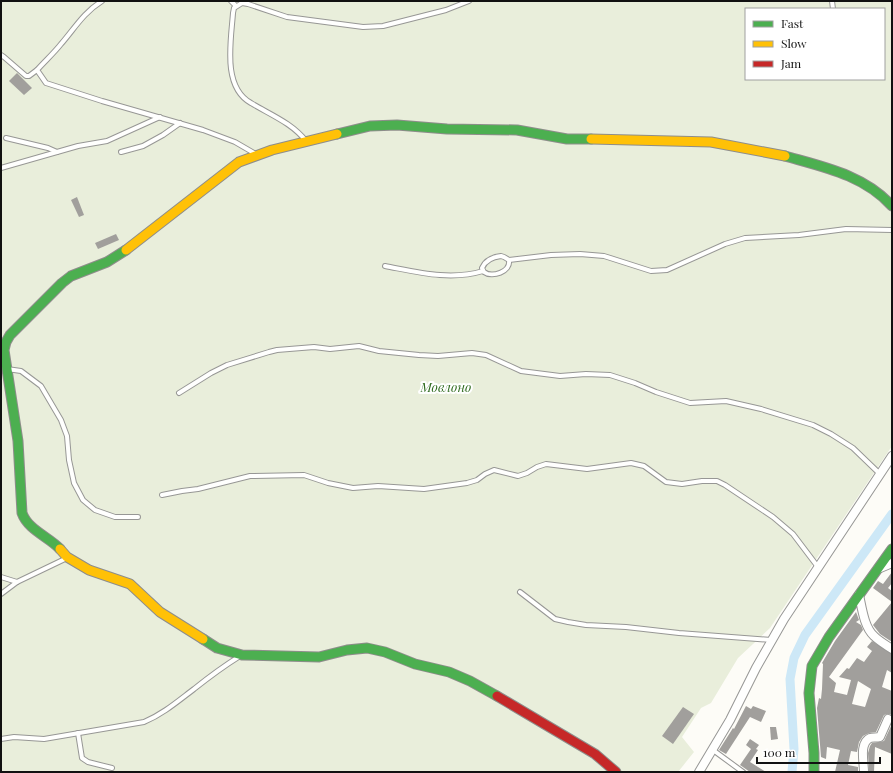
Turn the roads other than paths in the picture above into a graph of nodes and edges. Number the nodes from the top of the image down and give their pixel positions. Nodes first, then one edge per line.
1 (102, 1) edge
2 (231, 1) edge
3 (469, 1) edge
4 (236, 6) junction
5 (1, 55) edge
6 (38, 70) junction
7 (160, 117) junction
8 (180, 123) junction
9 (6, 138) dead end
10 (307, 142) junction
11 (57, 152) junction
12 (121, 152) dead end
13 (256, 155) junction
14 (1, 168) edge
15 (892, 206) edge
16 (892, 230) edge
17 (509, 260) junction
18 (385, 266) dead end
19 (483, 271) junction
20 (4, 369) edge
21 (179, 393) dead end
22 (892, 456) edge
23 (880, 474) junction
24 (162, 495) dead end
25 (138, 517) dead end
26 (892, 549) edge
27 (67, 557) junction
28 (892, 563) edge
29 (818, 567) junction
30 (877, 570) junction
31 (1, 577) edge
32 (17, 582) junction
33 (520, 592) dead end
34 (1, 594) edge
35 (859, 595) junction
36 (772, 640) junction
37 (892, 650) edge
38 (242, 655) junction
39 (888, 719) dead end
40 (78, 733) junction
41 (1, 739) edge
42 (713, 750) junction
43 (112, 768) dead end
44 (616, 772) edge
45 (699, 772) edge
46 (743, 772) edge
47 (814, 772) edge
48 (864, 772) edge

1 - 6 lane
2 - 4 lane
3 - 4 lane
4 - 10 lane
5 - 6 lane
6 - 7 lane
7 - 8 lane
7 - 11 lane
8 - 12 lane
8 - 13 lane
9 - 11 lane
10 - 13 street
10 - 15 street
11 - 14 lane
13 - 20 street
16 - 17 lane
17 - 19 lane
17 - 19 lane
18 - 19 lane
20 - 25 lane
20 - 27 street
21 - 23 lane
22 - 23 street
23 - 29 street
24 - 29 lane
26 - 30 street
27 - 32 lane
27 - 38 street
28 - 30 street
29 - 36 street
30 - 35 street
31 - 32 lane
32 - 34 lane
33 - 36 lane
35 - 37 street
35 - 47 street
36 - 42 street
38 - 40 lane
38 - 44 street
39 - 48 street
40 - 41 lane
40 - 43 lane
42 - 45 street
42 - 46 lane

